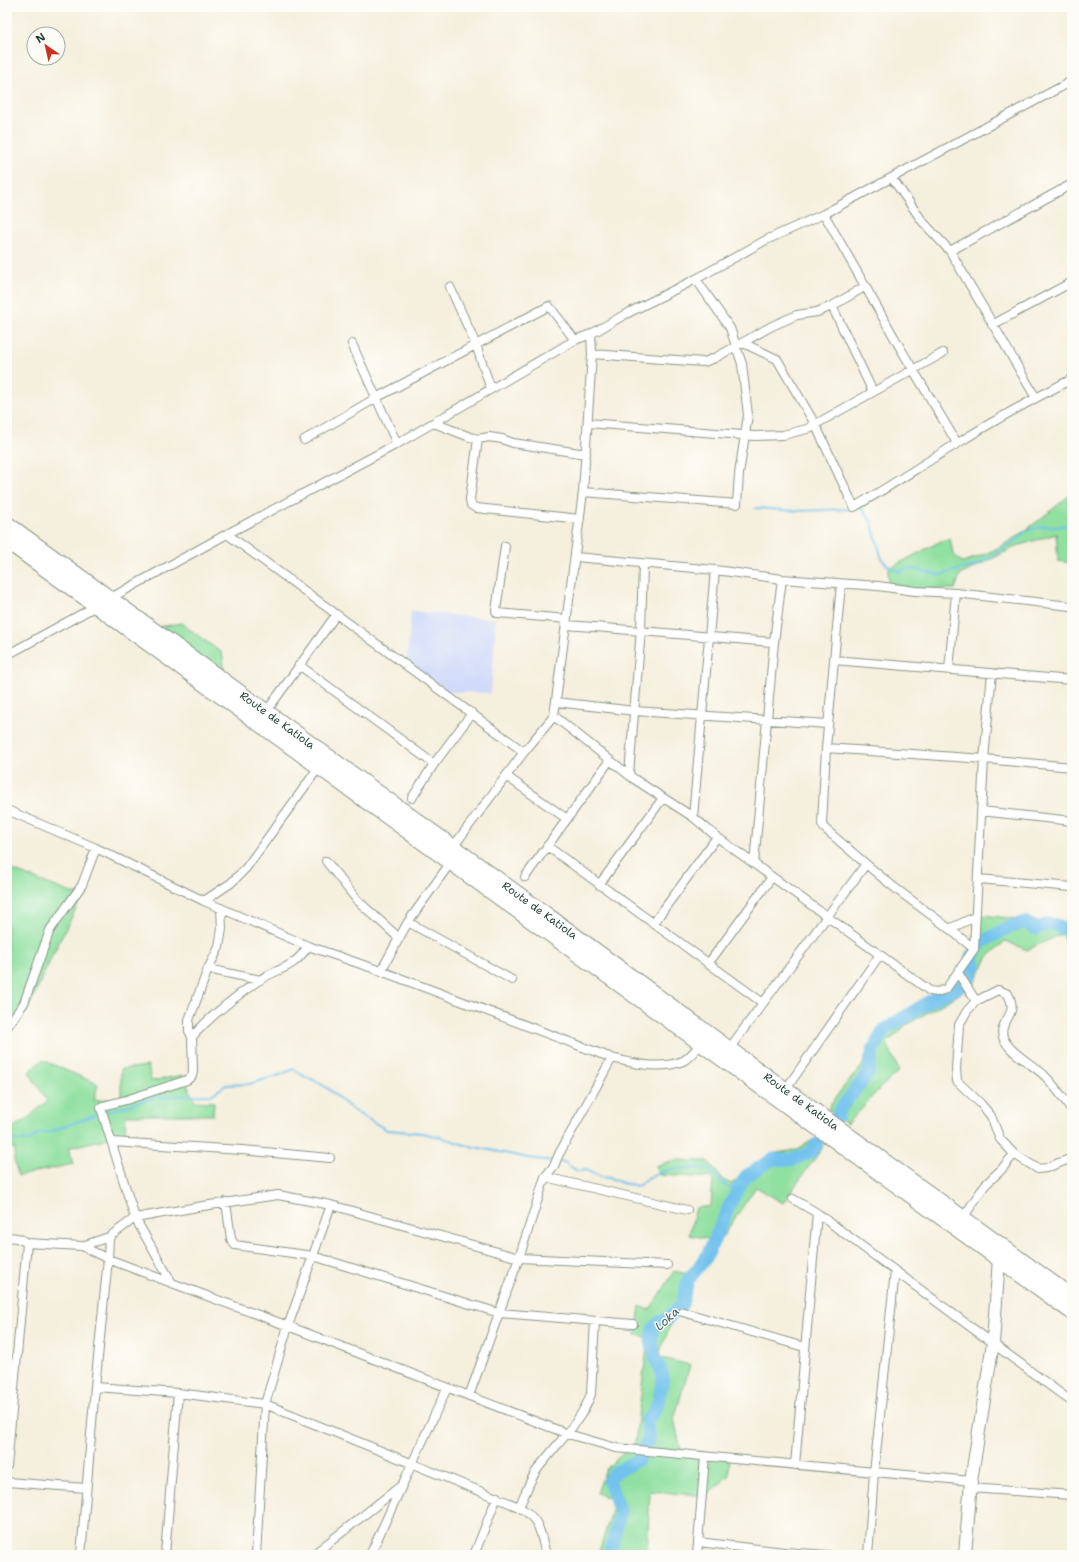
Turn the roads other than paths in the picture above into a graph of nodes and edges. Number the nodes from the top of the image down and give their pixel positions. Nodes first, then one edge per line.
1 (1072, 81) edge
2 (892, 178) junction
3 (1072, 184) edge
4 (824, 214) junction
5 (950, 251) junction
6 (696, 279) junction
7 (1072, 282) edge
8 (866, 286) junction
9 (450, 287) dead end
10 (832, 306) junction
11 (992, 325) junction
12 (591, 334) junction
13 (575, 340) junction
14 (352, 344) dead end
15 (476, 345) junction
16 (740, 345) junction
17 (592, 354) junction
18 (943, 354) dead end
19 (914, 369) junction
20 (1072, 379) edge
21 (491, 389) junction
22 (874, 392) junction
23 (376, 398) junction
24 (1036, 398) junction
25 (588, 422) junction
26 (434, 423) junction
27 (815, 424) junction
28 (745, 436) junction
29 (478, 439) junction
30 (304, 440) dead end
31 (957, 443) junction
32 (397, 444) junction
33 (586, 454) junction
34 (583, 492) junction
35 (580, 519) junction
36 (7, 524) edge
37 (227, 534) junction
38 (7, 541) edge
39 (505, 546) dead end
40 (576, 558) junction
41 (643, 564) junction
42 (715, 570) junction
43 (782, 579) junction
44 (841, 584) junction
45 (956, 593) junction
46 (110, 599) junction
47 (96, 606) junction
48 (1070, 606) dead end
49 (336, 615) junction
50 (567, 622) junction
51 (641, 630) junction
52 (709, 637) junction
53 (774, 642) junction
54 (7, 655) edge
55 (834, 660) junction
56 (299, 665) junction
57 (949, 670) junction
58 (992, 673) junction
59 (1072, 680) edge
60 (556, 702) junction
61 (635, 711) junction
62 (266, 712) junction
63 (472, 713) junction
64 (702, 715) junction
65 (554, 716) junction
66 (767, 719) junction
67 (828, 724) junction
68 (826, 748) junction
69 (524, 752) junction
70 (984, 759) junction
71 (610, 760) junction
72 (434, 764) junction
73 (1072, 767) edge
74 (319, 768) junction
75 (629, 774) junction
76 (506, 776) junction
77 (412, 798) dead end
78 (663, 798) junction
79 (7, 810) edge
80 (981, 811) junction
81 (693, 817) junction
82 (567, 819) junction
83 (1072, 821) edge
84 (717, 837) junction
85 (547, 846) junction
86 (96, 848) junction
87 (452, 855) junction
88 (326, 861) dead end
89 (754, 864) junction
90 (866, 864) junction
91 (525, 877) dead end
92 (772, 877) junction
93 (978, 879) junction
94 (599, 885) junction
95 (1072, 887) edge
96 (204, 901) junction
97 (221, 908) junction
98 (826, 917) junction
99 (975, 917) junction
100 (408, 922) junction
101 (653, 924) junction
102 (951, 928) junction
103 (399, 938) junction
104 (308, 946) junction
105 (974, 949) junction
106 (879, 956) junction
107 (708, 964) junction
108 (208, 968) junction
109 (381, 971) junction
110 (958, 973) junction
111 (260, 980) junction
112 (512, 980) dead end
113 (976, 1001) junction
114 (763, 1004) junction
115 (7, 1027) edge
116 (192, 1036) junction
117 (701, 1044) junction
118 (729, 1049) junction
119 (612, 1058) junction
120 (786, 1089) junction
121 (1072, 1110) edge
122 (112, 1142) junction
123 (1014, 1154) junction
124 (330, 1158) dead end
125 (1072, 1158) edge
126 (545, 1177) junction
127 (793, 1199) dead end
128 (226, 1202) junction
129 (331, 1205) junction
130 (687, 1210) dead end
131 (816, 1213) junction
132 (135, 1218) junction
133 (963, 1218) junction
134 (109, 1237) junction
135 (7, 1238) edge
136 (27, 1243) junction
137 (82, 1246) junction
138 (313, 1256) junction
139 (519, 1258) junction
140 (108, 1259) junction
141 (999, 1259) junction
142 (667, 1265) dead end
143 (895, 1271) junction
144 (172, 1283) junction
145 (1072, 1297) edge
146 (683, 1312) dead end
147 (1072, 1312) edge
148 (499, 1313) junction
149 (596, 1320) junction
150 (634, 1324) dead end
151 (288, 1326) junction
152 (993, 1343) junction
153 (804, 1347) junction
154 (95, 1387) junction
155 (447, 1388) junction
156 (178, 1393) junction
157 (469, 1396) junction
158 (1072, 1402) edge
159 (265, 1404) junction
160 (568, 1434) junction
161 (705, 1457) junction
162 (413, 1464) junction
163 (795, 1465) junction
164 (7, 1466) edge
165 (874, 1472) junction
166 (7, 1482) edge
167 (404, 1483) junction
168 (970, 1485) junction
169 (86, 1488) junction
170 (1072, 1495) edge
171 (497, 1497) junction
172 (520, 1507) junction
173 (698, 1542) junction
174 (784, 1553) edge
175 (81, 1555) edge
176 (165, 1555) edge
177 (256, 1555) edge
178 (314, 1555) edge
179 (370, 1555) edge
180 (474, 1555) edge
181 (546, 1555) edge
182 (697, 1555) edge
183 (829, 1555) edge
184 (868, 1555) edge
185 (965, 1555) edge

1 - 2 street
2 - 4 street
2 - 5 street
3 - 5 street
4 - 6 street
4 - 8 street
5 - 11 street
6 - 12 street
6 - 16 street
7 - 11 street
8 - 10 street
8 - 19 street
9 - 15 street
10 - 16 street
10 - 22 street
11 - 24 street
12 - 13 street
12 - 17 street
13 - 15 street
13 - 21 street
14 - 23 street
15 - 21 street
15 - 23 street
16 - 17 street
16 - 27 street
16 - 28 street
17 - 25 street
18 - 19 street
19 - 22 street
19 - 31 street
20 - 24 street
21 - 26 street
22 - 27 street
23 - 30 street
23 - 32 street
24 - 31 street
25 - 28 street
25 - 33 street
26 - 29 street
26 - 32 street
27 - 28 street
27 - 31 street
28 - 34 street
29 - 33 street
29 - 35 street
32 - 37 street
33 - 34 street
34 - 35 street
35 - 40 street
36 - 46 highway, Route de Katiola
37 - 46 street
37 - 49 street
38 - 47 highway, Route de Katiola
39 - 50 street
40 - 41 street
40 - 50 street
41 - 42 street
41 - 51 street
42 - 43 street
42 - 52 street
43 - 44 street
43 - 53 street
44 - 45 street
44 - 55 street
45 - 48 street
45 - 57 street
46 - 47 street
46 - 62 highway, Route de Katiola
47 - 54 street
47 - 74 highway, Route de Katiola
49 - 56 street
49 - 63 street
50 - 51 street
50 - 60 street
51 - 52 street
51 - 61 street
52 - 53 street
52 - 64 street
53 - 66 street
55 - 57 street
55 - 67 street
56 - 62 street
56 - 72 street
57 - 58 street
58 - 59 street
58 - 70 street
60 - 61 street
60 - 65 street
61 - 64 street
61 - 75 street
62 - 87 highway, Route de Katiola
63 - 69 street
63 - 72 street
64 - 66 street
64 - 81 street
65 - 69 street
65 - 71 street
66 - 67 street
66 - 89 street
67 - 68 street
68 - 70 street
68 - 90 street
69 - 76 street
70 - 73 street
70 - 80 street
71 - 75 street
71 - 82 street
72 - 77 street
74 - 87 highway, Route de Katiola
74 - 96 street
75 - 78 street
76 - 82 street
76 - 87 street
78 - 81 street
78 - 94 street
79 - 86 street
80 - 83 street
80 - 93 street
81 - 84 street
82 - 85 street
84 - 89 street
84 - 101 street
85 - 91 street
85 - 94 street
86 - 96 street
86 - 115 street
87 - 100 street
87 - 117 highway, Route de Katiola
87 - 118 highway, Route de Katiola
88 - 103 street
89 - 92 street
90 - 98 street
90 - 102 street
92 - 98 street
92 - 107 street
93 - 95 street
93 - 99 street
94 - 101 street
96 - 97 street
97 - 104 street
97 - 108 street
98 - 106 street
98 - 114 street
99 - 102 street
99 - 105 street
100 - 103 street
100 - 112 street
101 - 107 street
102 - 105 street
103 - 109 street
104 - 109 street
104 - 111 street
105 - 110 street
106 - 110 street
106 - 120 street
107 - 114 street
108 - 111 street
108 - 116 street
109 - 119 street
110 - 113 street
111 - 116 street
113 - 121 street
113 - 123 street
114 - 118 street
116 - 122 street
117 - 119 street
117 - 141 highway, Route de Katiola
118 - 120 highway, Route de Katiola
119 - 126 street
120 - 133 highway, Route de Katiola
122 - 124 street
122 - 132 street
123 - 125 street
123 - 133 street
126 - 130 street
126 - 139 street
127 - 131 street
128 - 129 street
128 - 132 street
128 - 138 street
129 - 138 street
129 - 139 street
131 - 143 street
131 - 153 street
132 - 134 street
132 - 144 street
133 - 145 highway, Route de Katiola
134 - 137 street
134 - 140 street
135 - 136 street
136 - 137 street
136 - 164 street
137 - 140 street
138 - 148 street
138 - 151 street
139 - 142 street
139 - 148 street
140 - 144 street
140 - 154 street
141 - 147 highway, Route de Katiola
141 - 152 street
143 - 152 street
143 - 165 street
144 - 151 street
146 - 153 street
148 - 149 street
148 - 157 street
149 - 150 street
149 - 160 street
151 - 155 street
151 - 159 street
152 - 158 street
152 - 168 street
153 - 163 street
154 - 156 street
154 - 169 street
155 - 157 street
155 - 162 street
156 - 159 street
156 - 176 street
157 - 160 street
159 - 162 street
159 - 177 street
160 - 161 street
160 - 172 street
161 - 163 street
161 - 173 street
162 - 167 street
162 - 171 street
163 - 165 street
165 - 168 street
165 - 184 street
166 - 169 street
167 - 178 street
167 - 179 street
168 - 170 street
168 - 185 street
169 - 175 street
171 - 172 street
171 - 180 street
172 - 181 street
173 - 174 street
173 - 182 street
174 - 183 street

